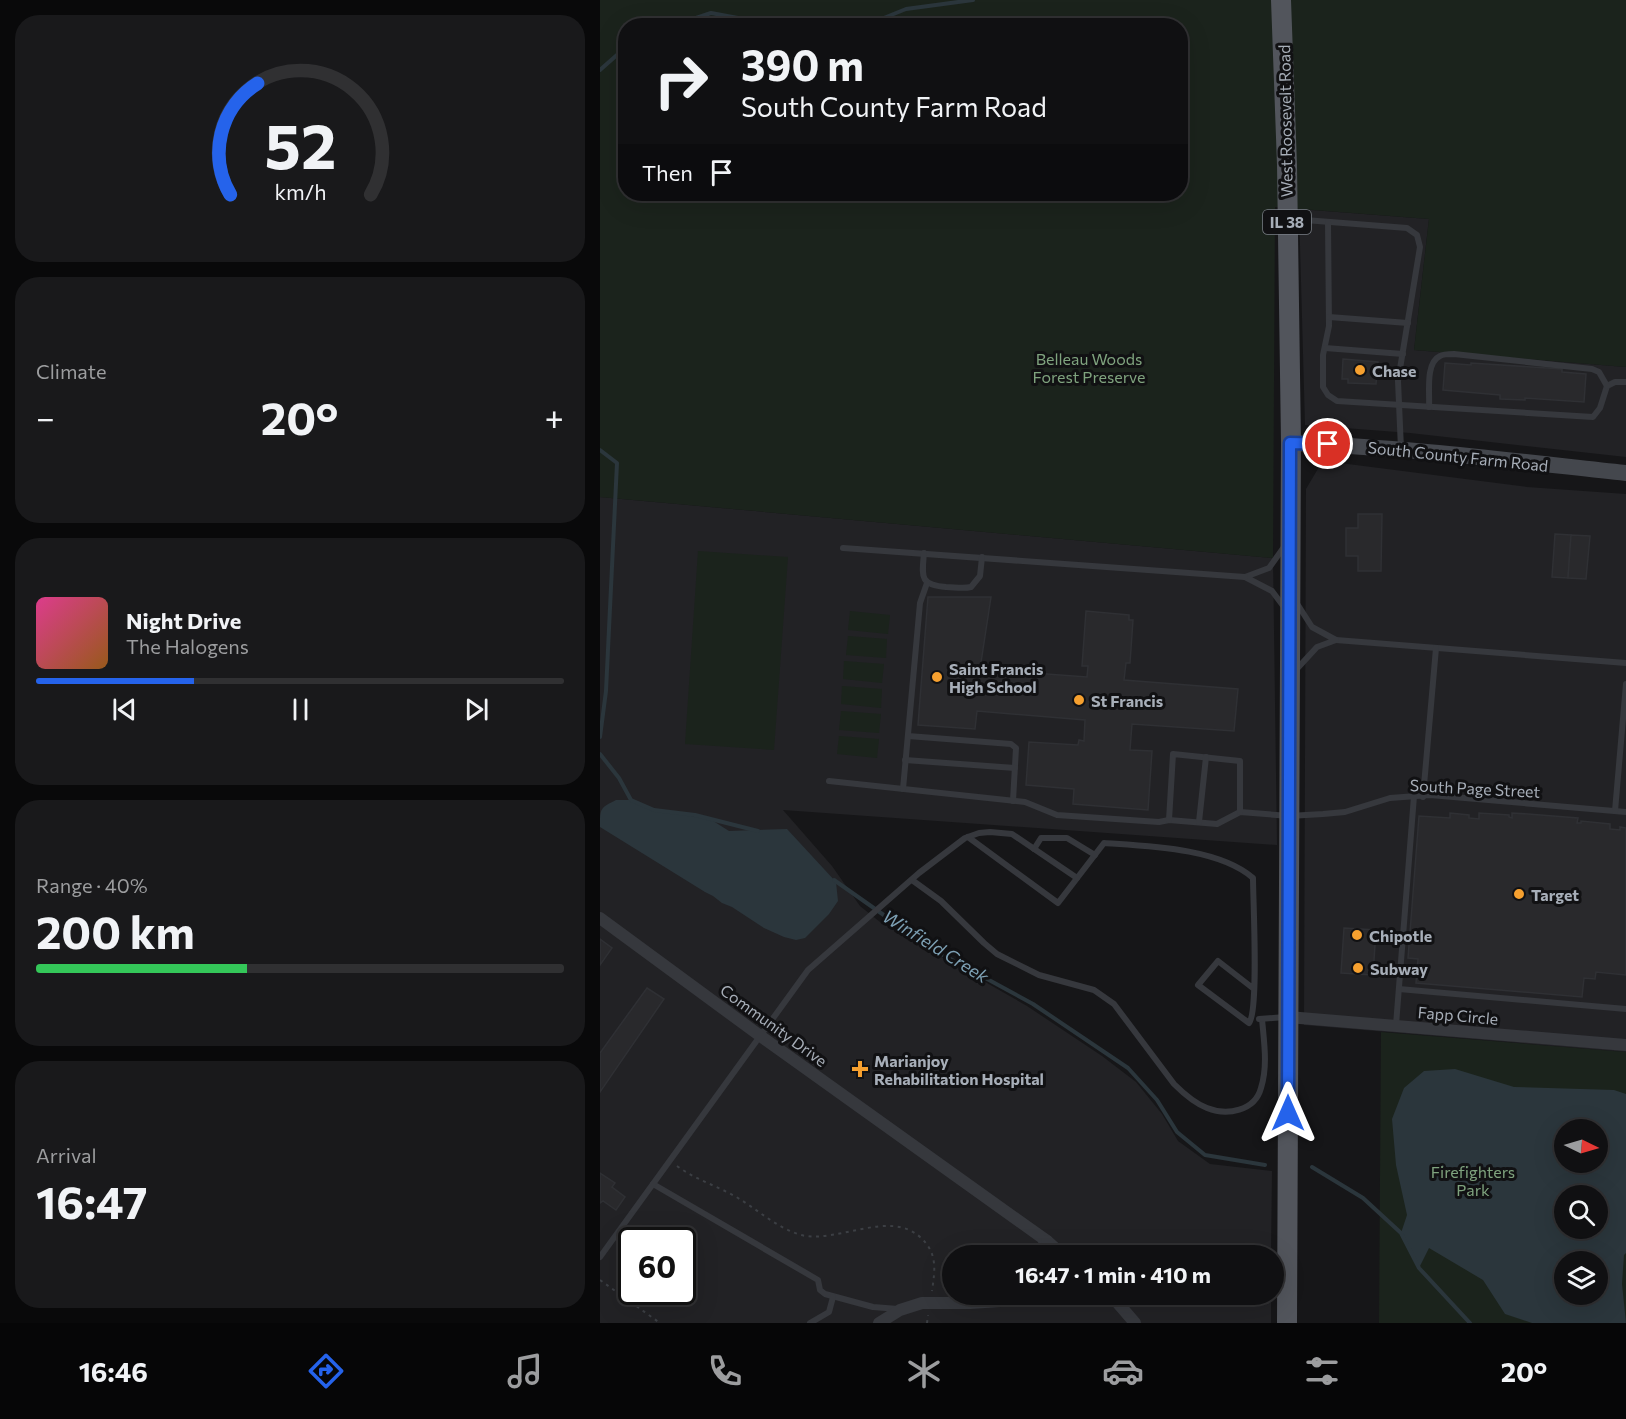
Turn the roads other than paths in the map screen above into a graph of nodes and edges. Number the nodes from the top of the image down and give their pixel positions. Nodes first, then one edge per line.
1 (1281, 0) edge
2 (1287, 219) junction
3 (1328, 222) junction
4 (1329, 316) junction
5 (1408, 323) junction
6 (1325, 348) junction
7 (1403, 354) junction
8 (1626, 382) edge
9 (1607, 386) junction
10 (1400, 405) junction
11 (1429, 407) junction
12 (1290, 443) junction
13 (1401, 450) junction
14 (1626, 473) edge
15 (1290, 539) junction
16 (843, 548) dead end
17 (924, 553) junction
18 (982, 557) junction
19 (1245, 578) junction
20 (927, 583) junction
21 (1290, 592) junction
22 (1290, 614) junction
23 (1336, 640) junction
24 (1436, 648) junction
25 (1626, 663) edge
26 (1290, 677) junction
27 (1626, 684) edge
28 (908, 736) junction
29 (1206, 757) junction
30 (905, 760) junction
31 (1015, 768) junction
32 (829, 781) dead end
33 (903, 789) junction
34 (1414, 796) junction
35 (1423, 796) junction
36 (1013, 801) junction
37 (1616, 811) junction
38 (1240, 812) junction
39 (1626, 812) edge
40 (1289, 816) junction
41 (1169, 820) junction
42 (1199, 822) junction
43 (968, 837) junction
44 (1034, 849) junction
45 (1095, 855) junction
46 (1077, 878) junction
47 (912, 880) junction
48 (600, 918) edge
49 (1254, 989) junction
50 (1399, 989) junction
51 (1626, 1009) edge
52 (1288, 1017) junction
53 (1253, 1019) junction
54 (1262, 1019) junction
55 (1396, 1026) junction
56 (759, 1035) junction
57 (1626, 1045) edge
58 (653, 1184) junction
59 (1047, 1241) junction
60 (1044, 1245) edge
61 (1052, 1245) edge
62 (600, 1257) edge
63 (833, 1297) junction
64 (942, 1304) edge
65 (1119, 1305) edge
66 (900, 1310) junction
67 (810, 1323) edge
68 (879, 1323) edge
69 (1135, 1323) edge
70 (1287, 1323) edge

1 - 2 main road, West Roosevelt Road / IL 38
2 - 3 lane
2 - 12 main road, West Roosevelt Road / IL 38
3 - 4 lane
3 - 5 lane
4 - 5 lane
4 - 6 lane
5 - 7 lane
6 - 7 lane
6 - 10 lane
7 - 10 lane
8 - 9 lane
9 - 11 lane
9 - 11 lane
10 - 11 lane
10 - 13 lane
12 - 13 main road, South County Farm Road
12 - 15 main road, West Roosevelt Road / IL 38
13 - 14 main road, South County Farm Road
15 - 19 lane
15 - 21 main road, West Roosevelt Road / IL 38
16 - 17 lane
17 - 18 lane
17 - 20 lane
18 - 19 lane
18 - 20 lane
19 - 22 lane
20 - 28 lane
21 - 22 main road, West Roosevelt Road / IL 38
21 - 23 lane
22 - 26 main road, West Roosevelt Road / IL 38
23 - 24 lane
23 - 26 lane
24 - 25 lane
24 - 35 lane
26 - 40 main road, West Roosevelt Road / IL 38
27 - 37 lane
28 - 30 lane
28 - 31 lane
29 - 38 lane
29 - 41 lane
29 - 42 lane
30 - 31 lane
30 - 33 lane
31 - 36 lane
32 - 33 lane
33 - 36 lane
34 - 35 lane, South Page Street
34 - 40 lane, South Page Street
34 - 50 lane
35 - 37 lane, South Page Street
36 - 41 lane
37 - 39 lane, South Page Street
38 - 40 lane, South Page Street
38 - 42 lane
40 - 52 main road, West Roosevelt Road / IL 38
41 - 42 lane
43 - 44 lane
43 - 46 lane
43 - 47 lane
44 - 45 lane
44 - 46 lane
45 - 46 lane
45 - 49 lane
47 - 54 lane
47 - 56 lane
48 - 56 street, Community Drive
49 - 53 lane
49 - 53 lane
50 - 51 lane
50 - 55 lane
52 - 54 lane
52 - 55 street, Fapp Circle
52 - 70 main road, West Roosevelt Road / IL 38
53 - 54 lane
55 - 57 street, Fapp Circle
56 - 58 lane
56 - 59 street, Community Drive
58 - 62 lane
58 - 63 lane
59 - 60 street
59 - 61 street, Community Drive
63 - 66 lane
63 - 67 lane
64 - 66 street
65 - 69 street
66 - 68 street

